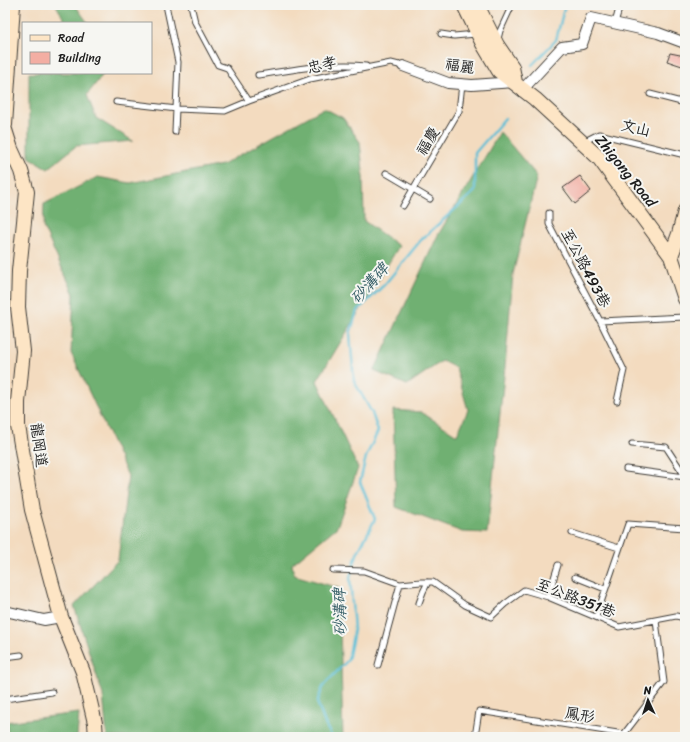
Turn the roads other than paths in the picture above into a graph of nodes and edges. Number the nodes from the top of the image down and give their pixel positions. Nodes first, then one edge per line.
1 (13, 5) edge
2 (166, 5) edge
3 (191, 5) edge
4 (464, 5) edge
5 (477, 5) edge
6 (512, 5) edge
7 (620, 5) edge
8 (616, 23) junction
9 (441, 34) dead end
10 (478, 34) junction
11 (685, 43) edge
12 (492, 48) junction
13 (7, 65) edge
14 (372, 66) junction
15 (403, 66) joint
16 (258, 75) dead end
17 (462, 84) junction
18 (519, 86) junction
19 (650, 94) dead end
20 (249, 101) junction
21 (116, 102) dead end
22 (685, 103) edge
23 (177, 109) junction
24 (5, 125) edge
25 (5, 130) edge
26 (175, 132) dead end
27 (582, 142) junction
28 (685, 155) edge
29 (386, 173) dead end
30 (413, 190) junction
31 (430, 199) dead end
32 (403, 206) dead end
33 (685, 211) edge
34 (549, 213) dead end
35 (671, 256) junction
36 (685, 297) edge
37 (685, 317) edge
38 (600, 321) junction
39 (617, 401) dead end
40 (632, 444) dead end
41 (626, 469) dead end
42 (685, 477) edge
43 (685, 528) edge
44 (572, 532) dead end
45 (619, 548) junction
46 (558, 566) dead end
47 (333, 570) dead end
48 (575, 577) dead end
49 (428, 582) junction
50 (400, 584) junction
51 (605, 589) junction
52 (548, 597) junction
53 (419, 603) dead end
54 (5, 610) edge
55 (61, 617) junction
56 (596, 617) junction
57 (685, 618) edge
58 (656, 621) junction
59 (21, 655) dead end
60 (5, 657) edge
61 (378, 665) dead end
62 (52, 692) dead end
63 (5, 699) edge
64 (96, 737) edge
65 (475, 737) edge

1 - 13 street
2 - 23 lane
3 - 20 lane
4 - 10 street, Zhigong Road
5 - 12 street, Zhigong Road
6 - 12 lane
7 - 8 lane
8 - 11 street
8 - 18 street
9 - 10 lane
10 - 12 street, Zhigong Road
12 - 18 street, Zhigong Road
13 - 24 street
14 - 15 lane, 忠孝
14 - 16 lane
14 - 20 lane, 忠孝
15 - 17 street, 福麗
17 - 18 street, 福麗
17 - 30 lane, 福慶
18 - 27 street, Zhigong Road
19 - 22 lane
20 - 23 lane, 忠孝
21 - 23 lane, 忠孝
23 - 26 lane
25 - 55 street, 龍岡道
27 - 28 lane, 文山
27 - 35 street, Zhigong Road
29 - 30 lane
30 - 31 lane
30 - 32 lane, 福慶
33 - 35 street
34 - 38 lane, 至公路493巷
35 - 36 street, Zhigong Road
37 - 38 lane, 至公路493巷
38 - 39 lane
40 - 42 lane
41 - 42 lane
43 - 45 lane
44 - 45 lane
45 - 51 lane
46 - 52 lane
47 - 50 lane
48 - 51 lane
49 - 50 lane
49 - 52 lane, 至公路351巷
49 - 53 lane
50 - 61 lane
51 - 56 lane
52 - 56 lane, 至公路351巷
54 - 55 street
55 - 64 street, 龍岡道
56 - 58 lane, 至公路351巷
57 - 58 lane, 至公路351巷
58 - 65 lane, 鳳形
59 - 60 lane
62 - 63 lane

